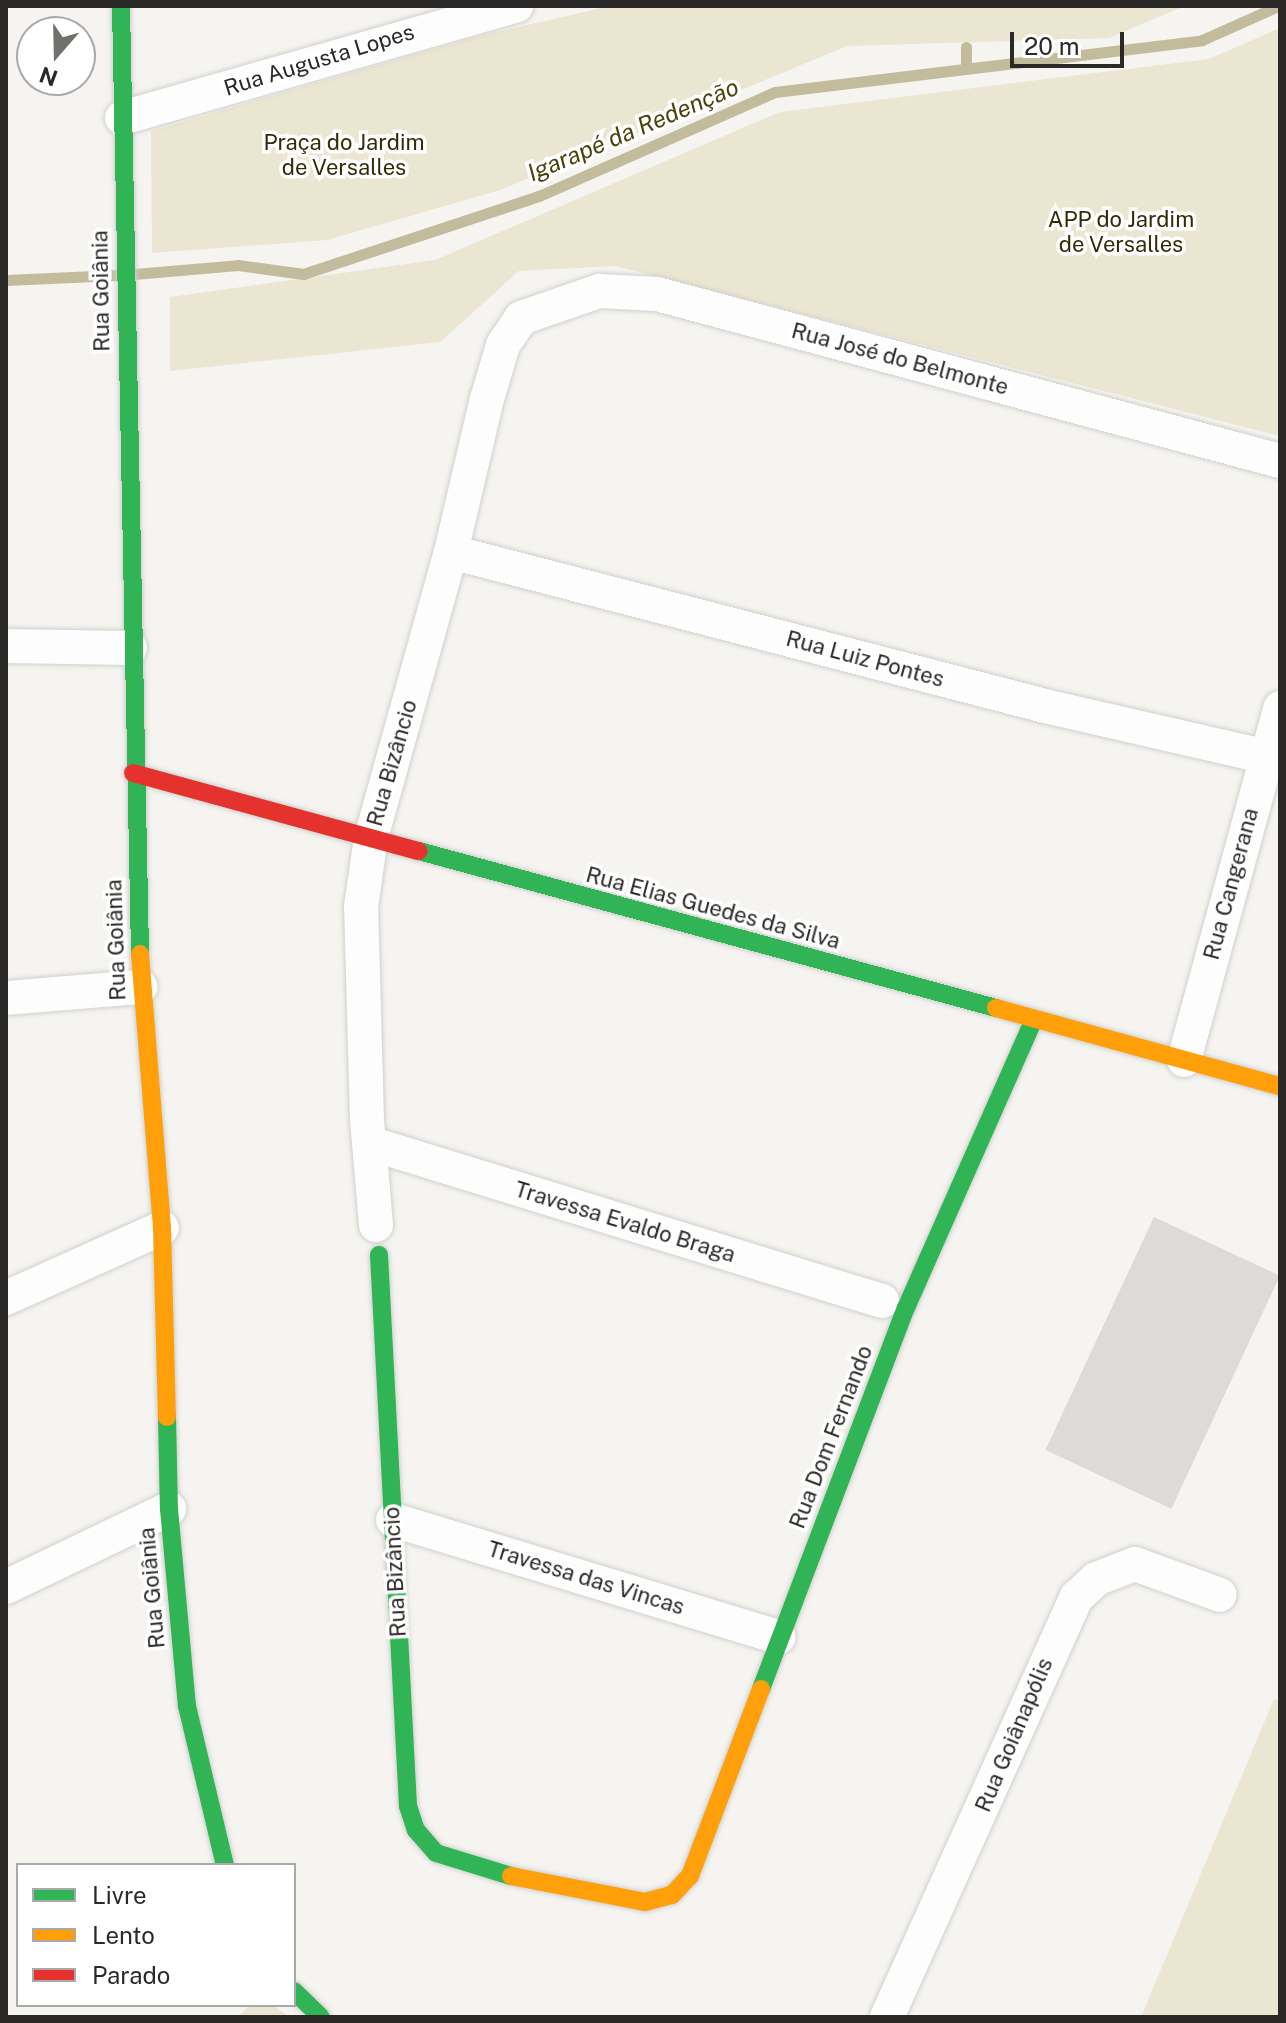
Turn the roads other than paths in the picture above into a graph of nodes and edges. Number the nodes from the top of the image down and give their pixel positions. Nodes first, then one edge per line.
1 (121, 6) edge
2 (516, 6) edge
3 (455, 13) edge
4 (122, 118) junction
5 (521, 318) joint
6 (1280, 461) edge
7 (451, 552) junction
8 (6, 646) edge
9 (130, 648) junction
10 (1280, 708) edge
11 (1273, 758) edge
12 (133, 773) junction
13 (371, 838) junction
14 (141, 987) junction
15 (6, 998) edge
16 (1033, 1022) junction
17 (1184, 1060) junction
18 (1280, 1086) edge
19 (369, 1143) junction
20 (162, 1228) junction
21 (378, 1240) joint
22 (6, 1298) edge
23 (882, 1301) dead end
24 (169, 1509) junction
25 (393, 1520) junction
26 (6, 1587) edge
27 (1220, 1595) dead end
28 (779, 1637) junction
29 (225, 1863) edge
30 (690, 1876) joint
31 (296, 1993) edge
32 (321, 2017) edge
33 (887, 2017) edge

1 - 4 street, Rua Goiânia
2 - 3 street, Rua Augusta Lopes
3 - 4 street, Rua Augusta Lopes
4 - 9 street, Rua Goiânia
5 - 6 street, Rua José do Belmonte
5 - 7 street, Rua Bizâncio
7 - 11 street, Rua Luiz Pontes
7 - 13 street, Rua Bizâncio
8 - 9 street
9 - 12 street, Rua Goiânia
10 - 11 street, Rua Cangerana
11 - 17 street, Rua Cangerana
12 - 13 street, Rua Elias Guedes da Silva
12 - 14 street, Rua Goiânia
13 - 16 street, Rua Elias Guedes da Silva
13 - 19 street, Rua Bizâncio
14 - 15 street
14 - 20 street, Rua Goiânia
16 - 17 street, Rua Elias Guedes da Silva
16 - 28 street, Rua Dom Fernando
17 - 18 street, Rua Elias Guedes da Silva
19 - 21 street, Rua Bizâncio
19 - 23 street, Travessa Evaldo Braga
20 - 22 street
20 - 24 street, Rua Goiânia
21 - 25 street, Rua Bizâncio
24 - 26 street
24 - 29 street, Rua Goiânia
25 - 28 street, Travessa das Vincas
25 - 30 street, Rua Bizâncio
27 - 33 street, Rua Goiânapólis
28 - 30 street, Rua Dom Fernando
31 - 32 street

